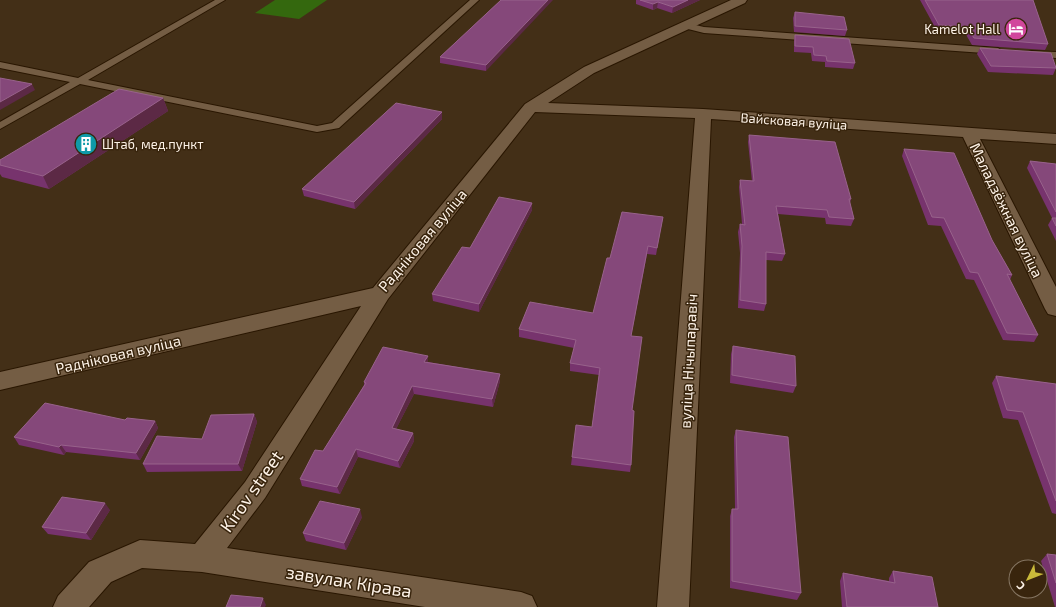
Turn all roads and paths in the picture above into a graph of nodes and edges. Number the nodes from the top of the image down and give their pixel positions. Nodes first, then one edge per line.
1 (221, 0) edge
2 (475, 0) edge
3 (741, 0) edge
4 (688, 26) junction
5 (1009, 52) edge
6 (1025, 53) edge
7 (1056, 55) edge
8 (0, 65) edge
9 (78, 81) junction
10 (531, 107) junction
11 (703, 114) junction
12 (0, 126) edge
13 (969, 133) junction
14 (1056, 139) edge
15 (380, 294) junction
16 (1056, 309) edge
17 (0, 382) edge
18 (202, 558) junction
19 (68, 607) edge
20 (521, 607) edge
21 (673, 607) edge

1 - 9 lane
2 - 9 lane
3 - 4 street, Радніковая вуліца
4 - 5 lane
4 - 10 street, Радніковая вуліца
6 - 7 lane
8 - 9 lane
9 - 12 lane
10 - 11 street, Вайсковая вуліца
10 - 15 street, Радніковая вуліца
11 - 13 street, Вайсковая вуліца
11 - 21 street, вуліца Нічыпаравіч
13 - 14 street, Вайсковая вуліца
13 - 16 street, Маладзёжная вуліца
15 - 17 street, Радніковая вуліца
15 - 18 street, Kirov street
18 - 19 street
18 - 20 street, завулак Кірава

